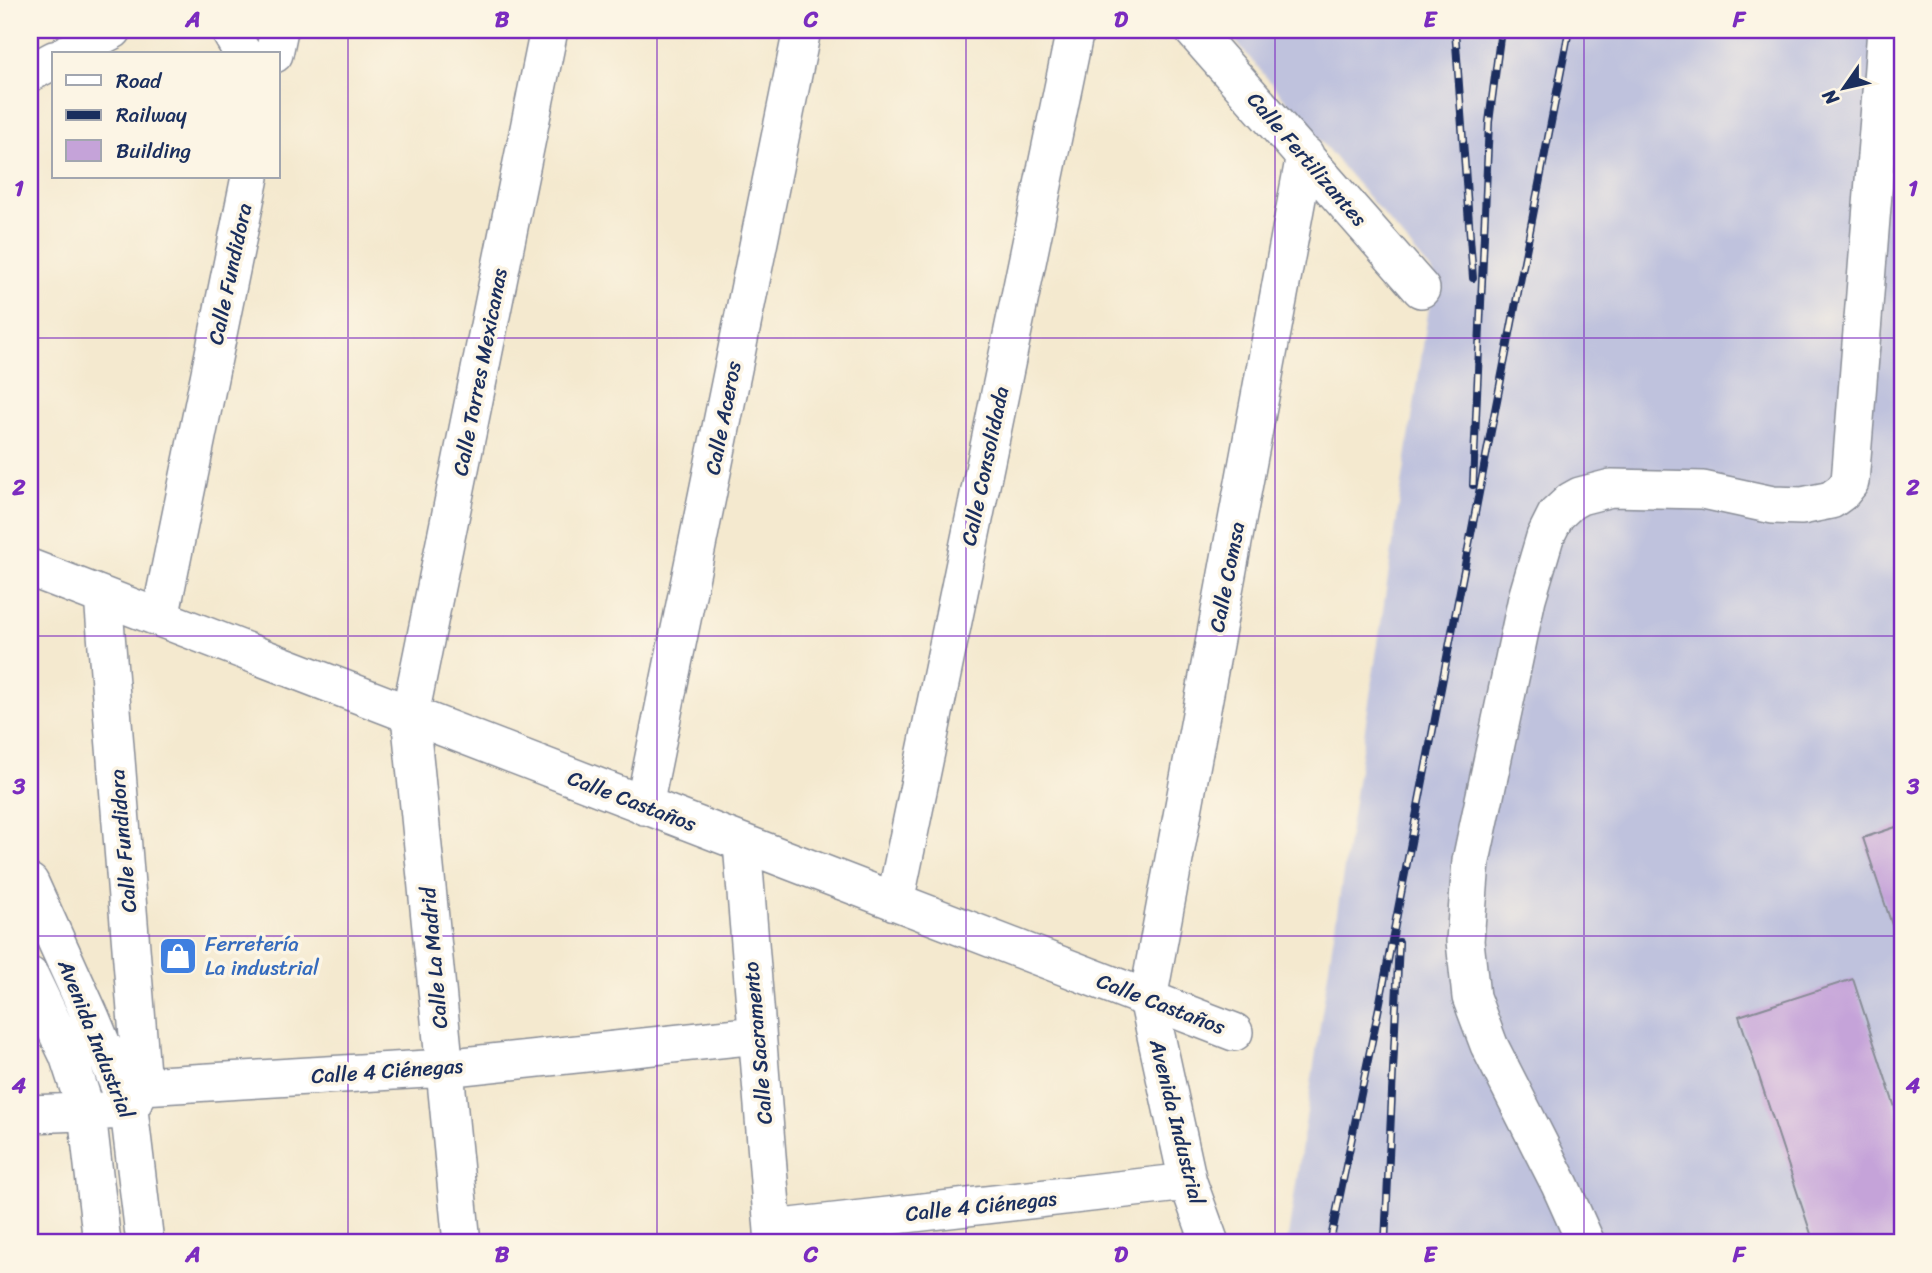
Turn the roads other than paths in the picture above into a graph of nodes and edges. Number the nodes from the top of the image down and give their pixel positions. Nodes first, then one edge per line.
1 (113, 30) edge
2 (229, 30) edge
3 (279, 30) edge
4 (549, 30) edge
5 (802, 30) edge
6 (1075, 30) edge
7 (1193, 30) edge
8 (1886, 30) edge
9 (70, 52) edge
10 (242, 52) edge
11 (274, 52) edge
12 (52, 61) edge
13 (30, 73) edge
14 (1305, 155) junction
15 (250, 178) edge
16 (1421, 289) dead end
17 (30, 568) edge
18 (103, 596) junction
19 (160, 618) junction
20 (410, 715) junction
21 (644, 806) junction
22 (742, 844) junction
23 (30, 883) edge
24 (895, 902) junction
25 (30, 976) edge
26 (1148, 999) junction
27 (1234, 1032) dead end
28 (757, 1035) junction
29 (444, 1068) junction
30 (136, 1098) junction
31 (87, 1113) junction
32 (30, 1114) edge
33 (1188, 1182) junction
34 (774, 1236) edge
35 (102, 1243) edge
36 (145, 1243) edge
37 (462, 1243) edge
38 (1210, 1243) edge
39 (1586, 1243) edge

1 - 9 street
2 - 10 street
3 - 11 street
4 - 20 street, Calle Torres Mexicanas
5 - 21 street, Calle Aceros
6 - 24 street, Calle Consolidada
7 - 14 street, Calle Fertilizantes
8 - 39 street
12 - 13 street
14 - 16 street, Calle Fertilizantes
14 - 26 street, Calle Comsa
15 - 19 street, Calle Fundidora
17 - 18 street, Calle Castaños
18 - 19 street, Calle Castaños
18 - 30 street, Calle Fundidora
19 - 20 street, Calle Castaños
20 - 21 street, Calle Castaños
20 - 29 street, Calle La Madrid
21 - 22 street, Calle Castaños
22 - 24 street, Calle Castaños
22 - 28 street, Calle Sacramento
23 - 30 street, Avenida Industrial
24 - 26 street, Calle Castaños
25 - 31 street, Avenida Industrial
26 - 27 street, Calle Castaños
26 - 33 street, Avenida Industrial
28 - 29 street, Calle 4 Ciénegas
28 - 34 street, Calle Sacramento
29 - 30 street, Calle 4 Ciénegas
29 - 37 street, Calle La Madrid
30 - 31 street, Calle 4 Ciénegas
30 - 36 street, Avenida Industrial
31 - 32 street, Calle 4 Ciénegas
31 - 35 street, Avenida Industrial
33 - 34 street, Calle 4 Ciénegas
33 - 38 street, Avenida Industrial

